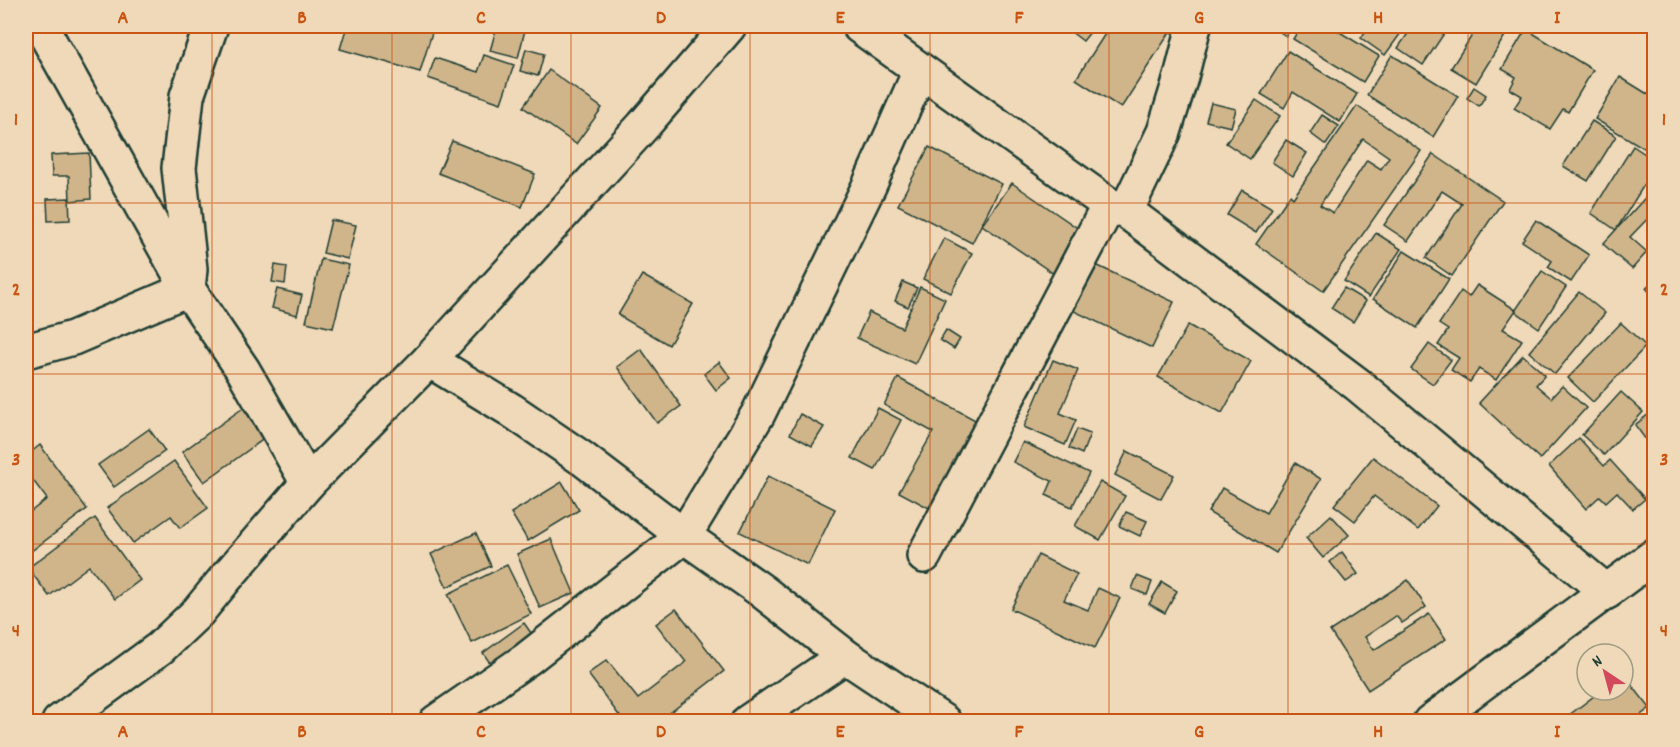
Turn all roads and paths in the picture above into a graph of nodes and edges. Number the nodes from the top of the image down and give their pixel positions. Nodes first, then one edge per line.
1 (36, 26) edge
2 (41, 26) edge
3 (211, 26) edge
4 (729, 26) edge
5 (859, 26) edge
6 (1194, 26) edge
7 (26, 34) edge
8 (920, 71) junction
9 (1118, 208) junction
10 (188, 289) junction
11 (26, 351) edge
12 (429, 360) junction
13 (308, 483) junction
14 (684, 536) junction
15 (924, 556) dead end
16 (1654, 556) edge
17 (1606, 591) junction
18 (845, 656) junction
19 (59, 722) edge
20 (436, 722) edge
21 (748, 722) edge
22 (944, 722) edge
23 (1430, 722) edge

1 - 7 street
2 - 10 street
3 - 10 street
4 - 12 street
5 - 8 street
6 - 9 street
8 - 9 street
8 - 14 street
9 - 15 street
9 - 17 street
10 - 11 street
10 - 13 street
12 - 13 street
12 - 14 street
13 - 19 street
14 - 18 street
14 - 20 street
16 - 17 street
17 - 23 street
18 - 21 street
18 - 22 street

